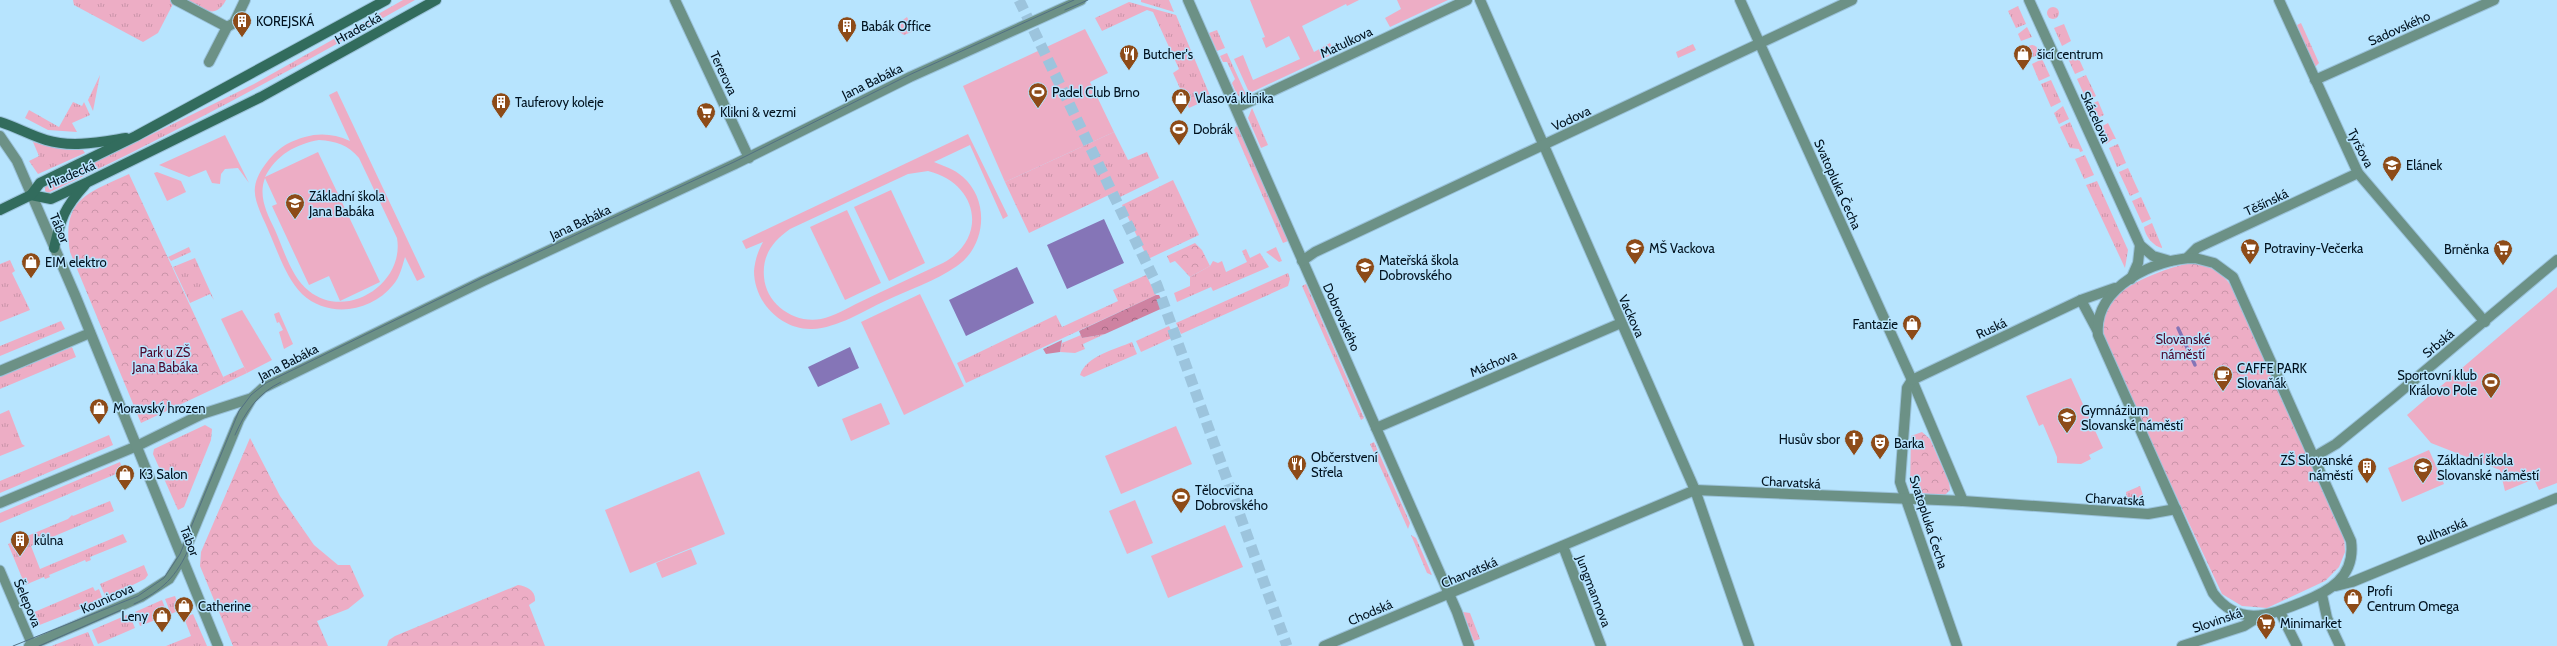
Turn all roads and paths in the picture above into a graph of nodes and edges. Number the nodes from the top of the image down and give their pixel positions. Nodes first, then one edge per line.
1 (176, 0) edge
2 (245, 0) edge
3 (386, 0) edge
4 (436, 0) edge
5 (675, 0) edge
6 (1081, 0) edge
7 (1188, 0) edge
8 (1467, 0) edge
9 (1480, 0) edge
10 (1740, 0) edge
11 (1852, 0) edge
12 (2029, 0) edge
13 (2279, 0) edge
14 (2494, 0) edge
15 (227, 27) junction
16 (1760, 43) junction
17 (209, 62) dead end
18 (2315, 80) junction
19 (1236, 108) junction
20 (0, 122) edge
21 (0, 136) edge
22 (136, 136) junction
23 (1544, 146) junction
24 (749, 158) junction
25 (2358, 173) junction
26 (88, 182) junction
27 (31, 195) junction
28 (0, 210) edge
29 (2140, 245) junction
30 (54, 248) junction
31 (2187, 258) junction
32 (1302, 260) junction
33 (2557, 260) edge
34 (2170, 261) junction
35 (2131, 279) junction
36 (2115, 288) junction
37 (2081, 300) junction
38 (2485, 322) junction
39 (1621, 323) junction
40 (2097, 330) junction
41 (90, 333) junction
42 (0, 371) edge
43 (1912, 380) junction
44 (252, 398) junction
45 (1376, 428) junction
46 (137, 446) junction
47 (2314, 457) junction
48 (1695, 490) junction
49 (2557, 498) edge
50 (1907, 501) junction
51 (1964, 501) junction
52 (0, 503) edge
53 (2176, 509) junction
54 (1563, 546) junction
55 (182, 558) junction
56 (0, 570) edge
57 (2336, 586) junction
58 (1448, 594) junction
59 (2322, 595) junction
60 (1427, 603) joint
61 (2280, 612) junction
62 (2260, 616) junction
63 (31, 646) edge
64 (218, 646) edge
65 (1324, 646) edge
66 (1469, 646) edge
67 (1601, 646) edge
68 (1749, 646) edge
69 (1957, 646) edge
70 (2182, 646) edge
71 (2297, 646) edge
72 (2340, 646) edge

1 - 15 street
2 - 15 street
3 - 22 main road, Hradecká
4 - 26 main road, Hradecká
5 - 24 street, Tererova
6 - 24 street, Jana Babáka
7 - 19 street, Dobrovského
8 - 19 street, Matulkova
9 - 23 street, Vackova
10 - 16 street, Svatopluka Čecha
11 - 16 street, Vodova
12 - 29 street, Skácelova
13 - 18 street, Tyršova
14 - 18 street, Sadovského
15 - 17 street
16 - 23 street, Vodova
16 - 43 street, Svatopluka Čecha
18 - 25 street, Tyršova
19 - 32 street, Dobrovského
20 - 22 main road
21 - 27 street, Tábor
22 - 27 main road, Hradecká
23 - 32 street, Vodova
23 - 39 street, Vackova
24 - 44 street, Jana Babáka
25 - 31 street, Těšínská
25 - 38 street, Tyršova
26 - 27 main road, Hradecká
26 - 30 main road
27 - 28 main road
27 - 30 street, Tábor
29 - 34 street, Skácelova
29 - 35 street
30 - 41 street, Tábor
31 - 34 street
31 - 47 street
32 - 45 street, Dobrovského
33 - 38 street, Srbská
34 - 35 street
35 - 36 street
36 - 37 street, Ruská
36 - 40 street
37 - 40 street
37 - 43 street, Ruská
38 - 47 street, Srbská
39 - 45 street, Máchova
39 - 48 street, Vackova
40 - 53 street
41 - 42 street
41 - 46 street, Tábor
43 - 50 street, Svatopluka Čecha
43 - 51 street, Svatopluka Čecha
44 - 46 street
44 - 55 street, Jana Babáka
45 - 58 street, Dobrovského
46 - 52 street
46 - 55 street, Tábor
47 - 57 street
48 - 50 street, Charvatská
48 - 54 street, Charvatská
48 - 68 street, Vackova
49 - 57 street, Bulharská
50 - 51 street, Charvatská
50 - 69 street, Svatopluka Čecha
51 - 53 street, Charvatská
53 - 62 street
54 - 58 street, Charvatská
54 - 67 street, Jungmannova
55 - 63 street, Kounicova
55 - 64 street, Tábor
56 - 63 street, Šelepova
57 - 59 street
58 - 60 street, Charvatská
58 - 66 street, Dobrovského
59 - 61 street
59 - 72 street
60 - 65 street, Chodská
61 - 62 street
61 - 71 street
62 - 70 street, Slovinská

